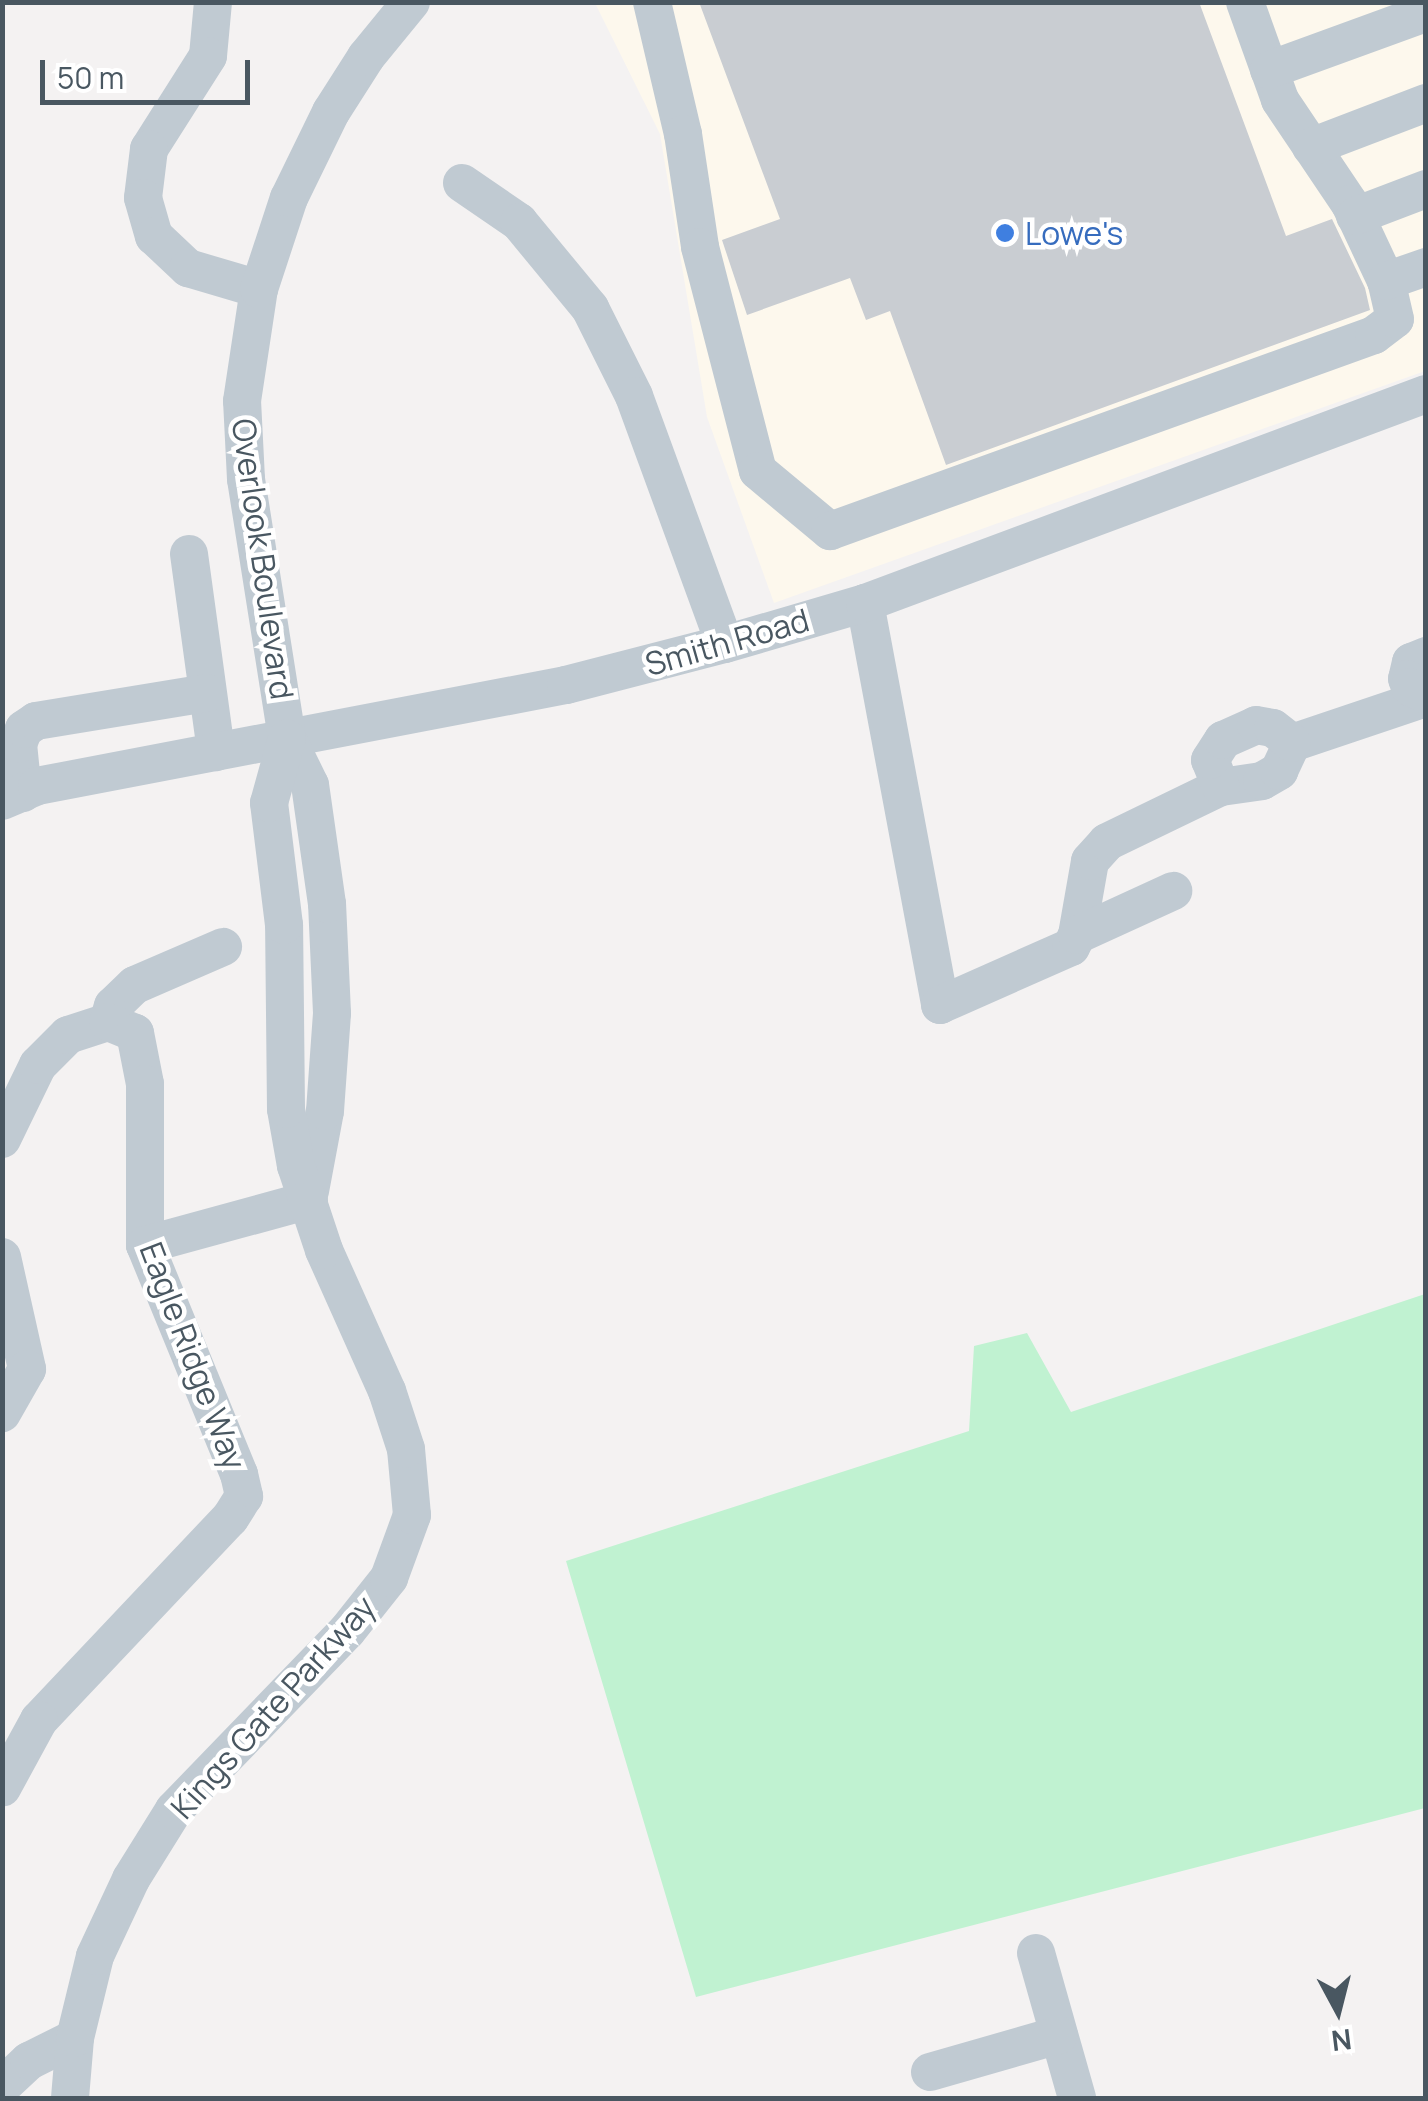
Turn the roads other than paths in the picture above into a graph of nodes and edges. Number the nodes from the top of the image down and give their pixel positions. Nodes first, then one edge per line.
1 (214, 2) edge
2 (411, 2) edge
3 (652, 2) edge
4 (1244, 2) edge
5 (1426, 13) edge
6 (1269, 70) junction
7 (1426, 103) edge
8 (1311, 147) junction
9 (462, 183) dead end
10 (1426, 189) edge
11 (1356, 216) junction
12 (1426, 268) edge
13 (1386, 282) junction
14 (259, 289) junction
15 (1426, 394) edge
16 (189, 554) dead end
17 (865, 602) junction
18 (725, 644) junction
19 (1426, 656) edge
20 (207, 692) junction
21 (1426, 696) edge
22 (287, 738) junction
23 (1292, 743) junction
24 (216, 752) junction
25 (1221, 787) junction
26 (12, 796) edge
27 (1173, 891) dead end
28 (1077, 936) junction
29 (223, 947) dead end
30 (108, 1022) junction
31 (2, 1139) edge
32 (309, 1200) junction
33 (146, 1245) junction
34 (2, 1257) edge
35 (2, 1413) edge
36 (2, 1788) edge
37 (1036, 1953) dead end
38 (1059, 2035) junction
39 (74, 2038) junction
40 (930, 2072) dead end
41 (2, 2086) edge
42 (70, 2098) edge
43 (1076, 2098) edge

1 - 14 street
2 - 14 street, Overlook Boulevard
3 - 13 street
4 - 6 street
5 - 6 street
6 - 8 street
7 - 8 street
8 - 11 street
9 - 18 street
10 - 11 street
11 - 13 street
12 - 13 street
14 - 22 street, Overlook Boulevard
15 - 17 street, Smith Road
16 - 20 street
17 - 18 street, Smith Road
17 - 28 street
18 - 22 street, Smith Road
19 - 21 street
20 - 24 street
20 - 26 street
21 - 23 street
22 - 24 street, Smith Road
22 - 32 street, Kings Gate Parkway
23 - 25 street
23 - 25 street
24 - 26 street, Smith Road
25 - 28 street
27 - 28 street
29 - 30 street
30 - 31 street
30 - 33 street, Eagle Ridge Way
32 - 33 street, Eagle Ridge Way
32 - 39 street, Kings Gate Parkway
33 - 36 street, Eagle Ridge Way
34 - 35 street
37 - 38 street
38 - 40 street
38 - 43 street
39 - 41 street
39 - 42 street, Kings Gate Parkway

